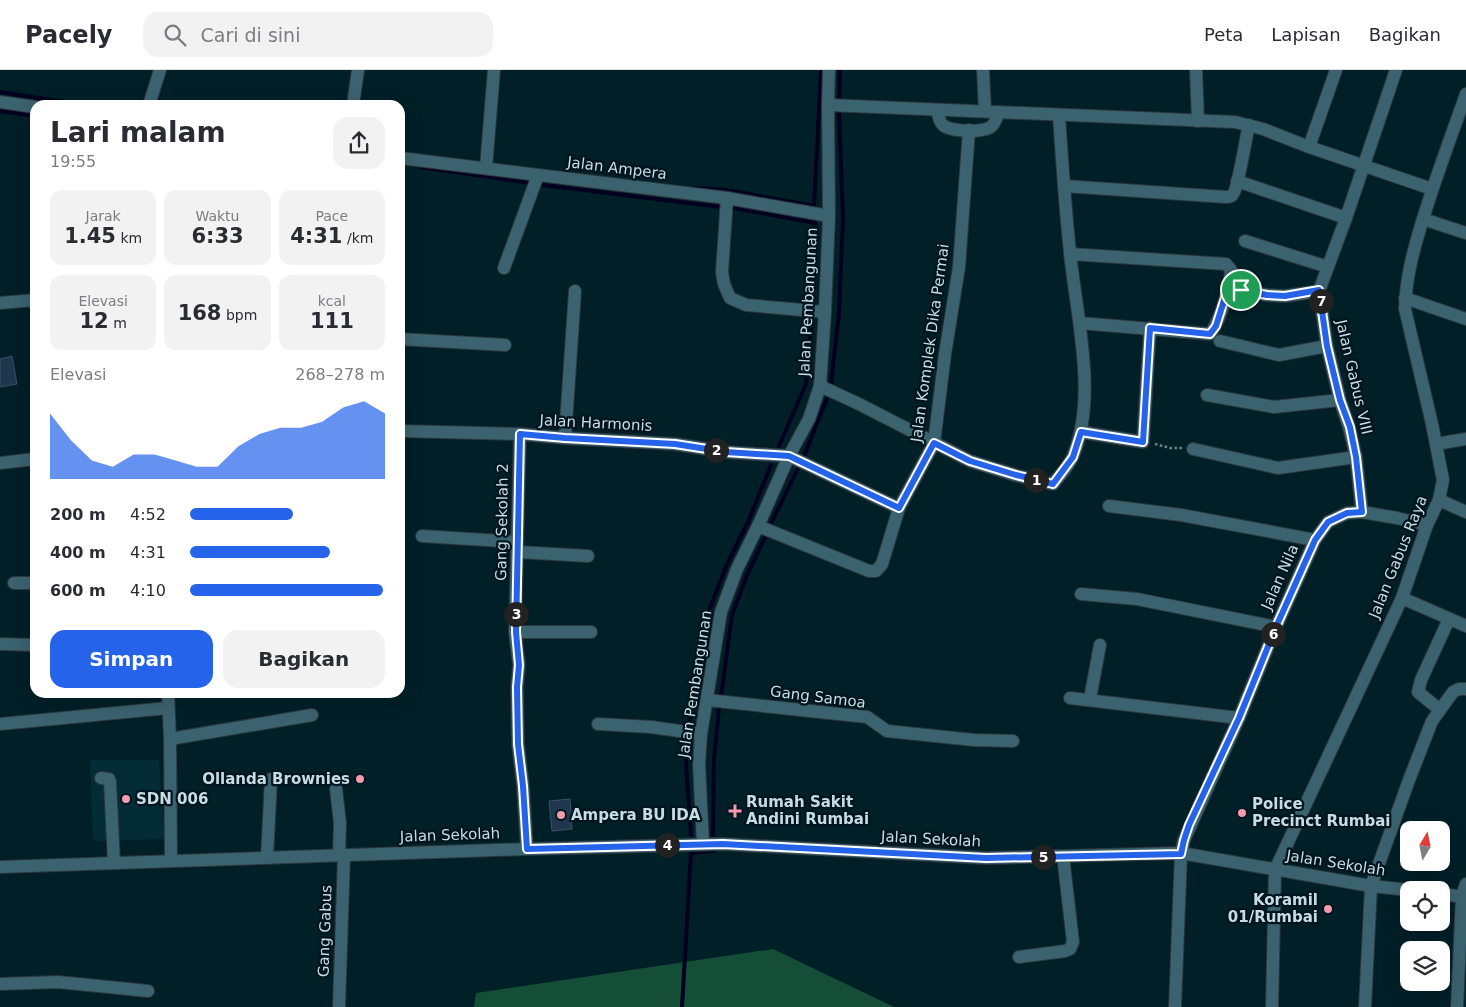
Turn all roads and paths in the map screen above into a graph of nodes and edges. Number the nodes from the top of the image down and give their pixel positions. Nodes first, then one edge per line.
1 (160, 70) edge
2 (358, 70) edge
3 (494, 70) edge
4 (829, 70) edge
5 (983, 70) edge
6 (1196, 70) edge
7 (1336, 70) edge
8 (1396, 70) edge
9 (1466, 94) edge
10 (151, 100) edge
11 (354, 100) edge
12 (0, 102) edge
13 (30, 105) edge
14 (828, 105) junction
15 (938, 110) junction
16 (985, 112) junction
17 (999, 112) junction
18 (1059, 115) junction
19 (1198, 121) junction
20 (1249, 125) junction
21 (969, 130) junction
22 (1309, 147) junction
23 (405, 159) edge
24 (1363, 166) junction
25 (486, 168) junction
26 (538, 175) junction
27 (1237, 181) junction
28 (1064, 186) junction
29 (1432, 189) junction
30 (727, 198) junction
31 (829, 216) junction
32 (1346, 218) junction
33 (1423, 219) junction
34 (1466, 233) edge
35 (1245, 241) dead end
36 (1070, 254) junction
37 (1328, 267) junction
38 (504, 268) dead end
39 (1228, 288) junction
40 (1319, 290) junction
41 (575, 291) dead end
42 (1405, 298) junction
43 (30, 300) edge
44 (0, 303) edge
45 (825, 312) junction
46 (1466, 319) edge
47 (1080, 323) junction
48 (1150, 328) junction
49 (405, 339) edge
50 (1220, 341) dead end
51 (505, 345) dead end
52 (1327, 346) junction
53 (820, 386) junction
54 (1207, 395) dead end
55 (1340, 400) junction
56 (405, 431) edge
57 (1081, 432) junction
58 (520, 434) junction
59 (565, 438) junction
60 (1466, 439) edge
61 (1143, 442) junction
62 (934, 443) junction
63 (1436, 444) junction
64 (1194, 449) joint
65 (789, 456) junction
66 (1356, 457) junction
67 (30, 460) edge
68 (0, 463) edge
69 (1439, 500) junction
70 (1109, 506) dead end
71 (899, 508) junction
72 (1362, 512) junction
73 (1466, 512) edge
74 (1427, 525) junction
75 (758, 526) junction
76 (422, 536) dead end
77 (1315, 540) junction
78 (517, 547) junction
79 (588, 556) dead end
80 (14, 583) dead end
81 (30, 583) edge
82 (1081, 594) dead end
83 (1402, 598) junction
84 (1449, 619) junction
85 (1466, 625) edge
86 (1276, 627) junction
87 (516, 632) junction
88 (591, 632) dead end
89 (0, 644) edge
90 (30, 645) edge
91 (1100, 645) dead end
92 (1466, 689) edge
93 (168, 698) edge
94 (1070, 698) dead end
95 (1090, 699) junction
96 (707, 700) junction
97 (168, 708) junction
98 (1440, 710) junction
99 (312, 715) dead end
100 (1239, 718) junction
101 (0, 724) edge
102 (598, 724) dead end
103 (702, 734) junction
104 (170, 739) junction
105 (1013, 741) dead end
106 (101, 778) dead end
107 (272, 779) dead end
108 (336, 789) dead end
109 (703, 844) junction
110 (527, 849) junction
111 (1181, 854) junction
112 (341, 855) junction
113 (1063, 856) junction
114 (267, 858) junction
115 (171, 861) junction
116 (114, 863) junction
117 (0, 867) edge
118 (1275, 870) junction
119 (1371, 886) junction
120 (1400, 889) edge
121 (1465, 892) edge
122 (1450, 893) edge
123 (1019, 957) dead end
124 (0, 984) edge
125 (148, 991) dead end
126 (339, 1007) edge
127 (1175, 1007) edge
128 (1272, 1007) edge
129 (1365, 1007) edge
130 (1458, 1007) edge

1 - 10 street
2 - 11 street
3 - 25 street
4 - 14 street, Jalan Pembangunan
5 - 16 street
6 - 19 street
7 - 22 street
8 - 24 street, Jalan Gabus VIII
9 - 29 street, Jalan Gabus Raya
12 - 13 street
14 - 15 street
14 - 31 street, Jalan Pembangunan
15 - 16 street
15 - 21 street
16 - 17 street
17 - 18 street
17 - 21 street
18 - 19 street
18 - 28 street
19 - 20 street
20 - 22 street
20 - 27 street
21 - 62 street, Jalan Komplek Dika Permai
22 - 24 street
23 - 25 street, Jalan Ampera
24 - 29 street
24 - 32 street, Jalan Gabus VIII
25 - 26 street, Jalan Ampera
26 - 30 street, Jalan Ampera
26 - 38 street
27 - 28 street
27 - 32 street
28 - 36 street
29 - 33 street, Jalan Gabus Raya
30 - 31 street, Jalan Ampera
30 - 45 street
31 - 45 street, Jalan Pembangunan
32 - 37 street, Jalan Gabus VIII
33 - 34 street
33 - 42 street, Jalan Gabus Raya
35 - 37 street
36 - 39 street
36 - 47 street
37 - 40 street, Jalan Gabus VIII
39 - 40 street
39 - 48 street
40 - 52 street, Jalan Gabus VIII
41 - 59 street
42 - 46 street
42 - 63 street, Jalan Gabus Raya
43 - 44 street
45 - 53 street, Jalan Pembangunan
47 - 48 street
47 - 57 street
48 - 61 street
49 - 51 street
50 - 52 street
52 - 55 street, Jalan Gabus VIII
53 - 62 street
53 - 65 street, Jalan Pembangunan
54 - 55 street
55 - 66 street, Jalan Gabus VIII
56 - 58 street, Jalan Harmonis
57 - 61 street
57 - 62 street
58 - 59 street, Jalan Harmonis
58 - 78 street, Gang Sekolah 2
59 - 65 street, Jalan Harmonis
60 - 63 street
61 - 64 path
62 - 71 street, Jalan Komplek Dika Permai
63 - 69 street, Jalan Gabus Raya
64 - 66 street
65 - 71 street
65 - 75 street, Jalan Pembangunan
66 - 72 street, Jalan Gabus VIII
67 - 68 street
69 - 73 street
69 - 74 street, Jalan Gabus Raya
70 - 77 street
71 - 75 street, Jalan Komplek Dika Permai
72 - 74 street, Jalan Nila
72 - 77 street, Jalan Nila
74 - 83 street, Jalan Gabus Raya
75 - 96 street, Jalan Pembangunan
76 - 78 street
77 - 86 street, Jalan Nila
78 - 79 street
78 - 87 street, Gang Sekolah 2
80 - 81 street
82 - 86 street
83 - 84 street
83 - 118 street, Jalan Gabus Raya
84 - 85 street
84 - 98 street
86 - 100 street, Jalan Nila
87 - 88 street
87 - 110 street, Gang Sekolah 2
89 - 90 street
91 - 95 street
92 - 98 street
93 - 97 street
94 - 95 street
95 - 100 street
96 - 103 street, Jalan Pembangunan
96 - 105 street, Gang Samoa
97 - 101 street
97 - 104 street
98 - 119 street
99 - 104 street
100 - 111 street, Jalan Nila
102 - 103 street
103 - 109 street, Jalan Pembangunan
104 - 115 street
106 - 116 street
107 - 114 street
108 - 112 street, Gang Gabus
109 - 110 street, Jalan Sekolah
109 - 113 street, Jalan Sekolah
110 - 112 street, Jalan Sekolah
111 - 113 street, Jalan Sekolah
111 - 118 street, Jalan Sekolah
111 - 127 street, Jalan Nila
112 - 114 street, Jalan Sekolah
112 - 126 street, Gang Gabus
113 - 123 street
114 - 115 street, Jalan Sekolah
115 - 116 street, Jalan Sekolah
116 - 117 street, Jalan Sekolah
118 - 119 street, Jalan Sekolah
118 - 128 street
119 - 120 street, Jalan Sekolah
119 - 129 street
121 - 122 street
121 - 130 street
124 - 125 street

